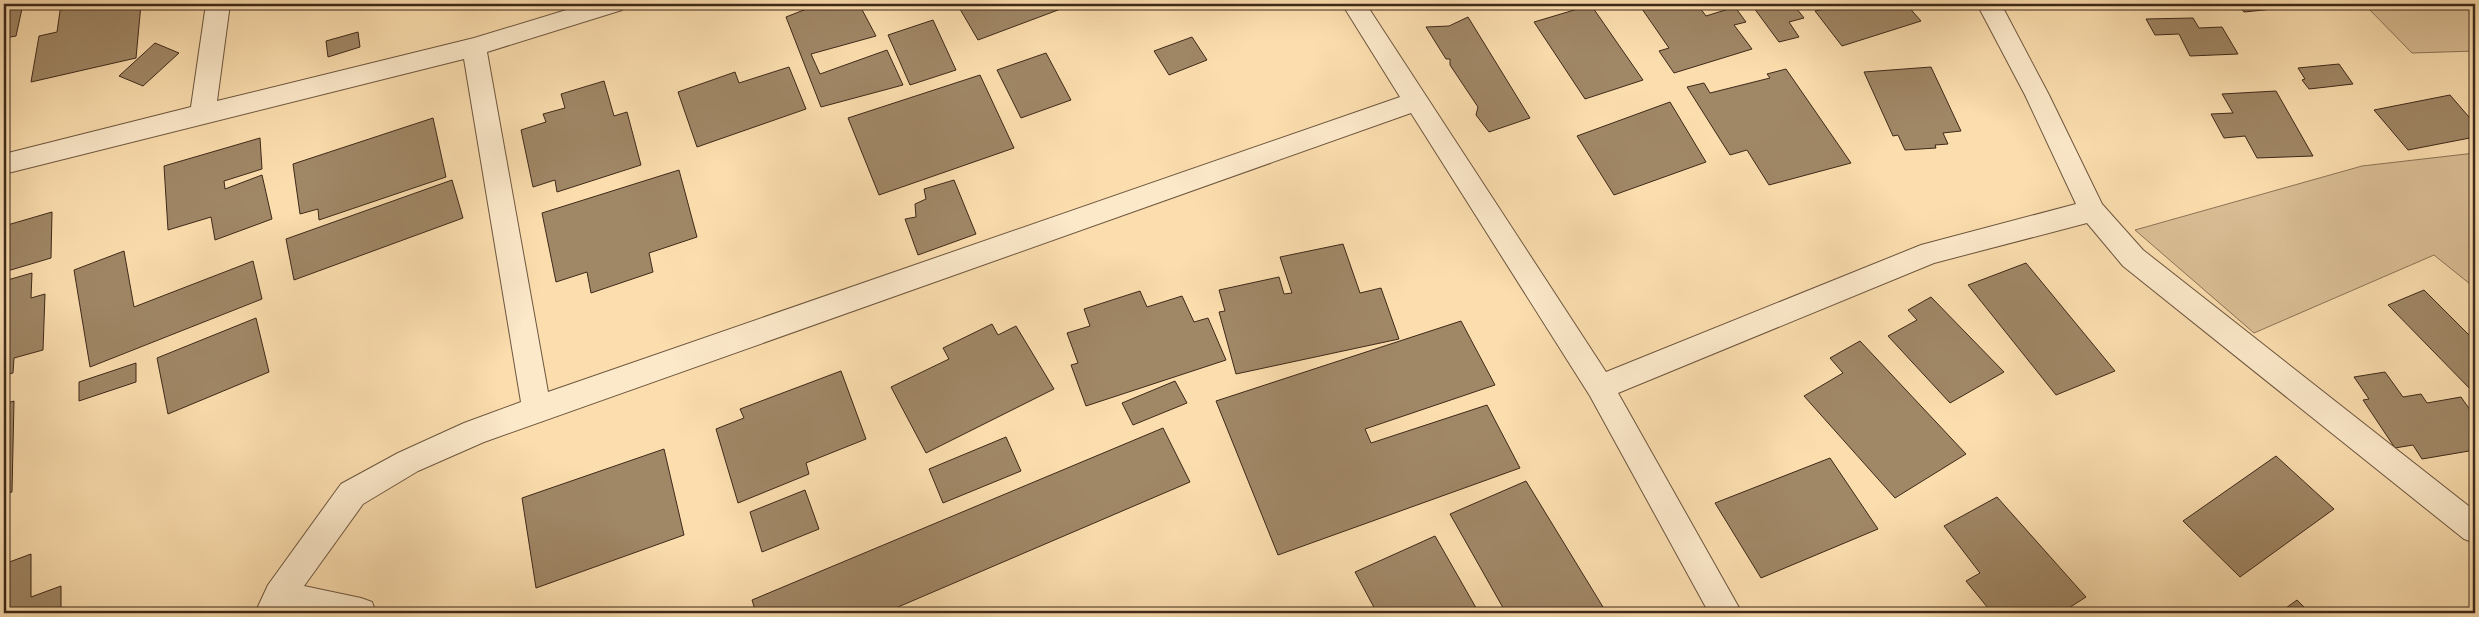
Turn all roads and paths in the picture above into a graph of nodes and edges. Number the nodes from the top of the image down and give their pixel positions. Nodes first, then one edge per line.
1 (218, 4) edge
2 (614, 4) edge
3 (1989, 4) edge
4 (1360, 5) edge
5 (474, 47) junction
6 (1417, 101) junction
7 (203, 114) junction
8 (4, 164) edge
9 (2092, 211) junction
10 (1600, 386) junction
11 (537, 409) junction
12 (2475, 529) edge
13 (274, 604) edge
14 (1718, 611) edge
15 (361, 613) edge

1 - 7 street
2 - 5 street
3 - 9 street
4 - 6 street
5 - 7 street
5 - 11 street
6 - 10 street
6 - 11 street
7 - 8 street
9 - 10 street
9 - 12 street
10 - 14 street
11 - 13 street
13 - 15 street

